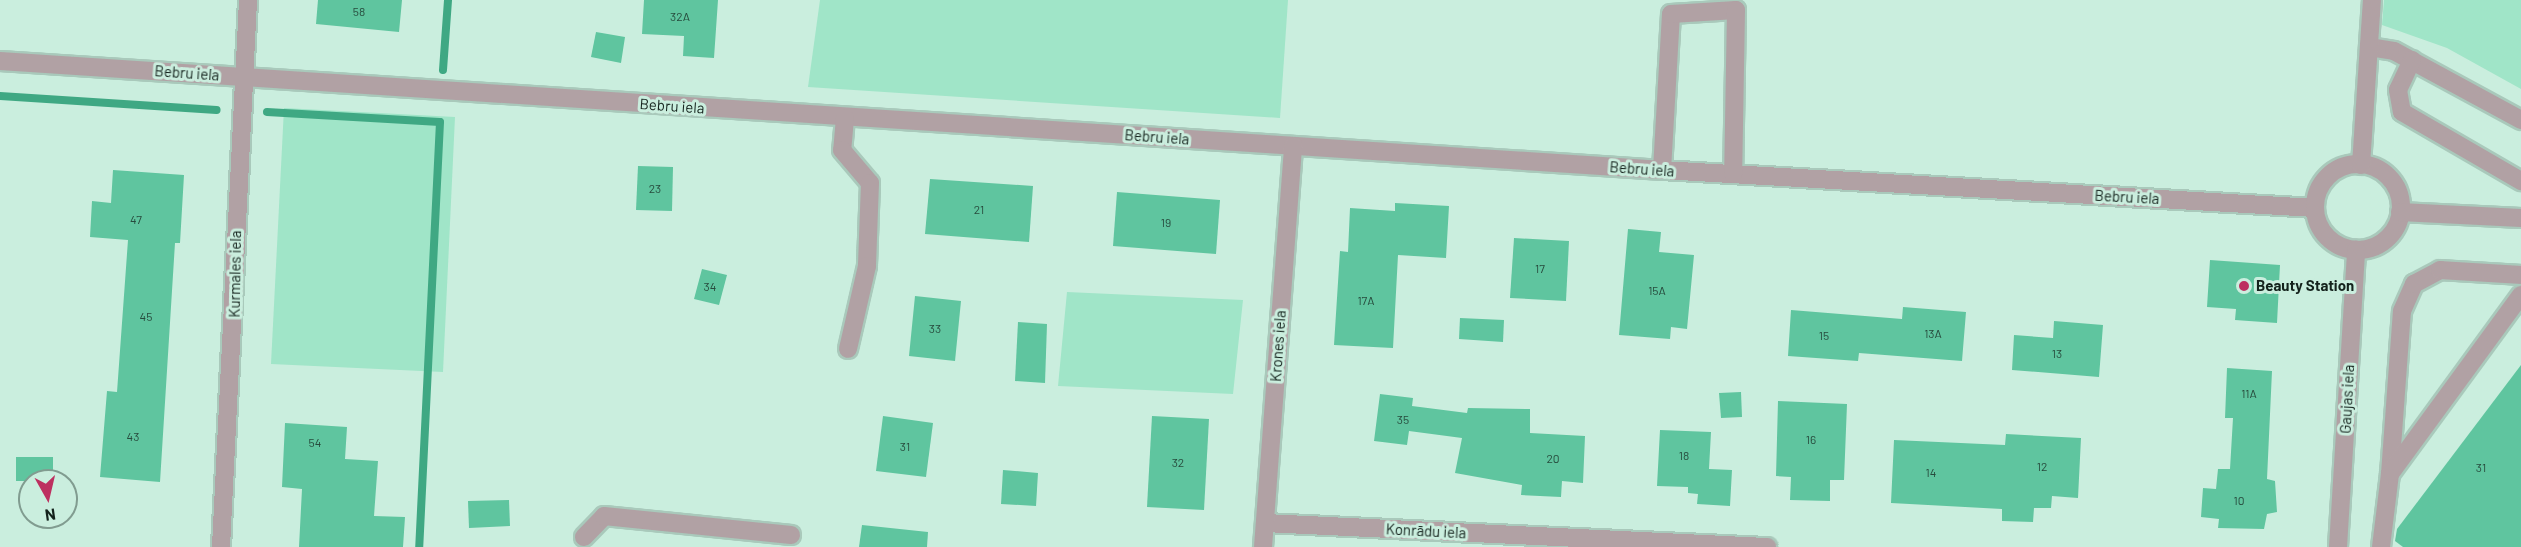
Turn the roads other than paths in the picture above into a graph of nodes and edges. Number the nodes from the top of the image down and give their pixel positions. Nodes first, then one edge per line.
1 (248, 0) edge
2 (2372, 0) edge
3 (2368, 47) junction
4 (2412, 60) junction
5 (0, 61) edge
6 (244, 76) junction
7 (845, 118) junction
8 (2521, 120) edge
9 (1293, 146) junction
10 (2361, 165) junction
11 (1662, 170) junction
12 (1733, 174) junction
13 (2521, 181) edge
14 (2314, 208) junction
15 (2400, 212) junction
16 (2521, 218) edge
17 (2356, 250) junction
18 (2521, 275) edge
19 (2521, 295) edge
20 (848, 349) dead end
21 (2390, 474) junction
22 (1264, 523) junction
23 (791, 535) edge
24 (584, 537) dead end
25 (221, 547) edge
26 (1263, 547) edge
27 (1767, 547) edge
28 (2338, 547) edge
29 (2382, 547) edge

1 - 6 street, Kurmales iela
2 - 3 street
3 - 4 street
3 - 10 street
4 - 8 street
4 - 13 street
5 - 6 street, Bebru iela
6 - 7 street, Bebru iela
6 - 25 street, Kurmales iela
7 - 9 street, Bebru iela
7 - 20 street
9 - 11 street, Bebru iela
9 - 22 street, Krones iela
10 - 14 street
10 - 15 street
11 - 12 street, Bebru iela
11 - 12 street
12 - 14 street, Bebru iela
14 - 17 street
15 - 16 street
15 - 17 street
17 - 28 street, Gaujas iela
18 - 21 street
19 - 21 street
21 - 29 street
22 - 26 street, Krones iela
22 - 27 street, Konrādu iela
23 - 24 street

